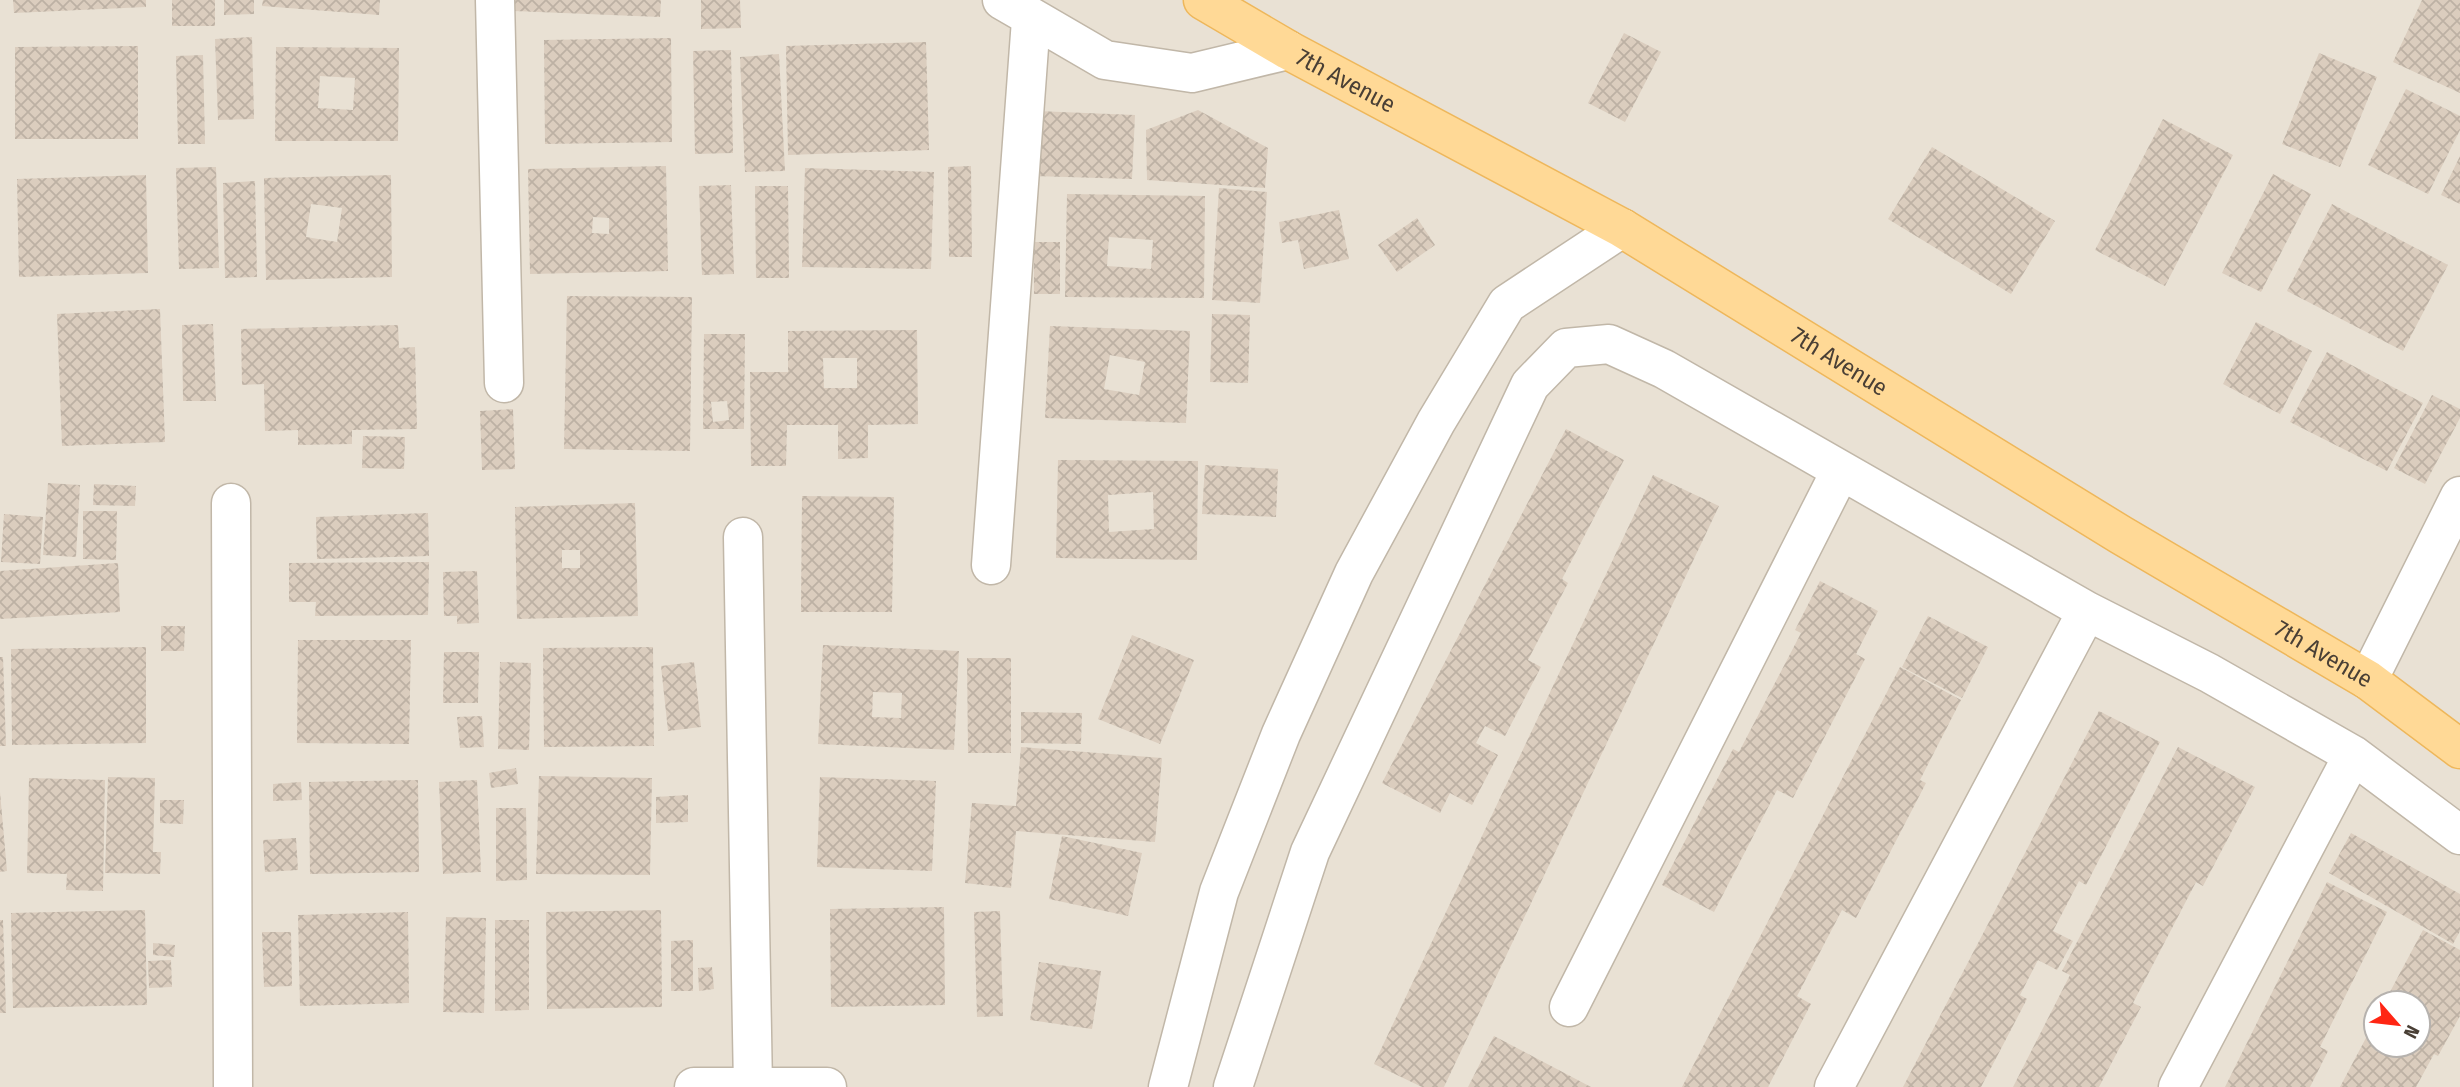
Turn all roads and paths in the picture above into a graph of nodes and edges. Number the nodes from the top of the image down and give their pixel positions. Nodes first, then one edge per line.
1 (495, 0) edge
2 (1203, 0) edge
3 (1016, 10) edge
4 (1288, 50) junction
5 (1622, 228) junction
6 (504, 383) dead end
7 (1840, 472) junction
8 (2460, 496) edge
9 (231, 503) dead end
10 (743, 537) dead end
11 (991, 565) dead end
12 (2087, 611) junction
13 (2368, 680) junction
14 (2460, 749) edge
15 (2353, 755) junction
16 (2460, 835) edge
17 (1569, 1007) dead end
18 (233, 1087) edge
19 (694, 1087) edge
20 (753, 1087) edge
21 (827, 1087) edge
22 (1168, 1087) edge
23 (1233, 1087) edge
24 (1834, 1087) edge
25 (2178, 1087) edge

1 - 6 street
2 - 4 main road, 7th Avenue
3 - 4 street
3 - 11 street
4 - 5 main road, 7th Avenue
5 - 13 main road, 7th Avenue
5 - 22 street
7 - 12 street
7 - 17 street
7 - 23 street
8 - 13 street
9 - 18 street
10 - 20 street
12 - 15 street
12 - 24 street
13 - 14 main road, 7th Avenue
15 - 16 street
15 - 25 street
19 - 20 street
20 - 21 street

